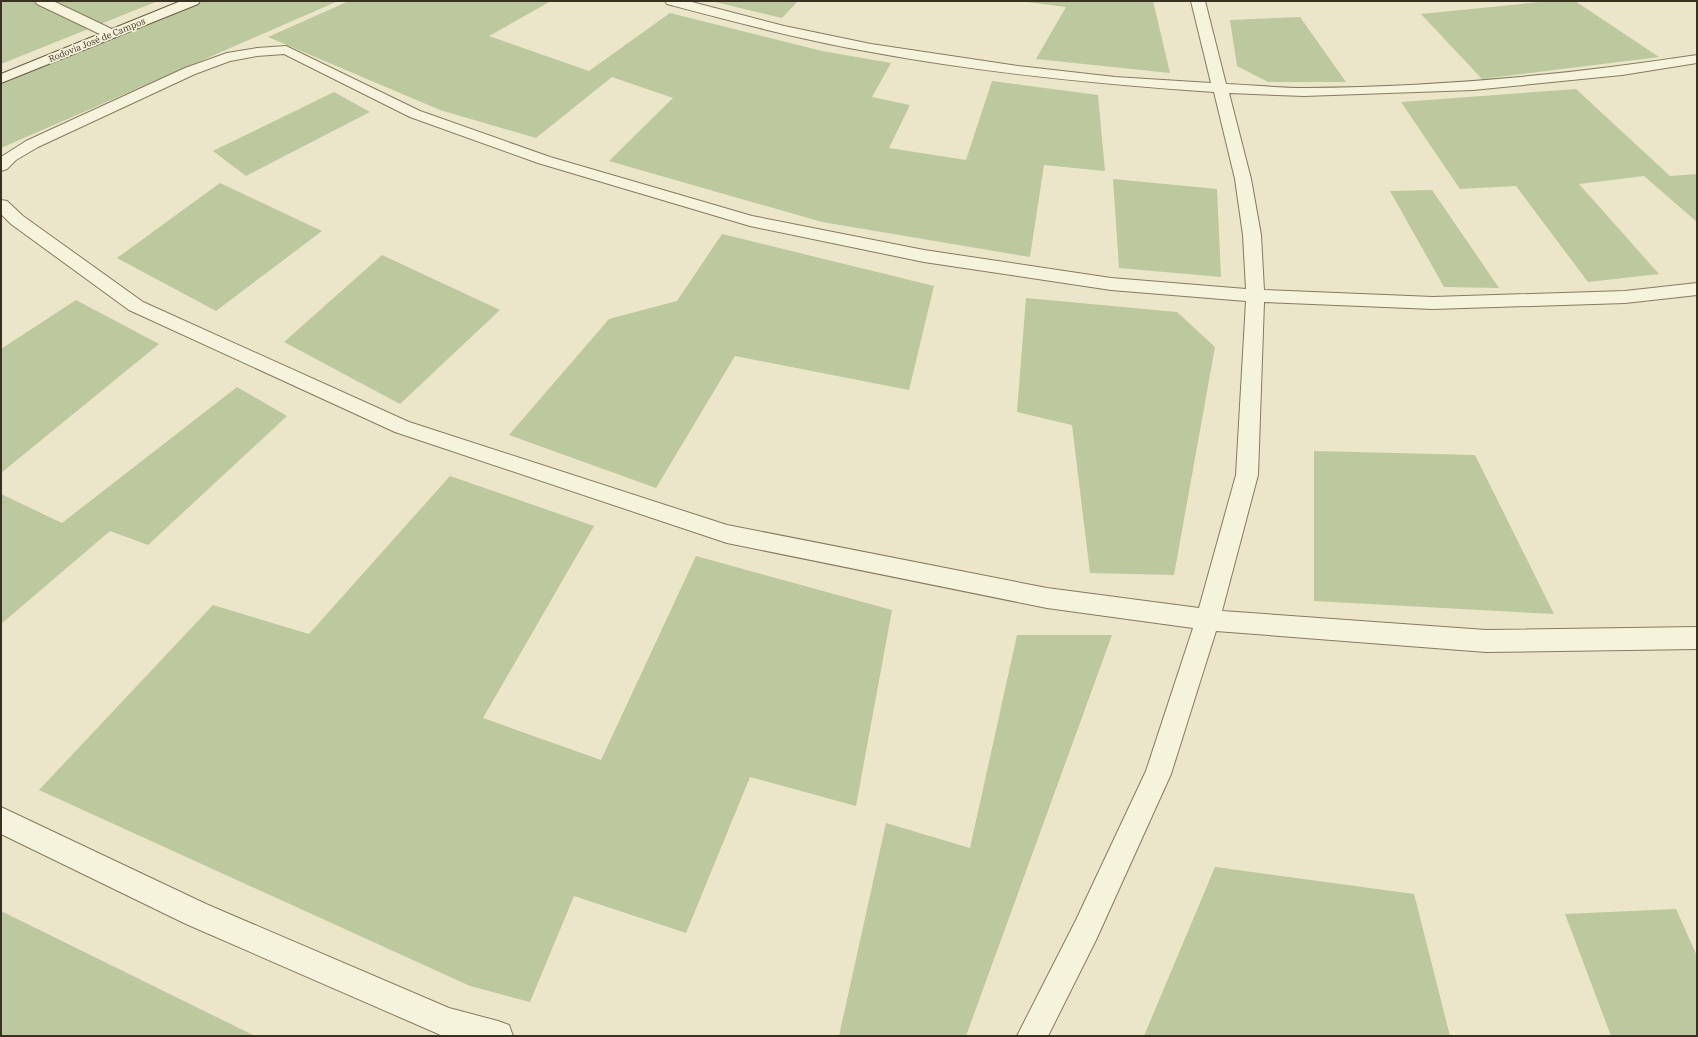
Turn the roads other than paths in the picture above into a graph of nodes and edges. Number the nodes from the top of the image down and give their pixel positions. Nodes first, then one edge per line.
1 (42, 1) edge
2 (193, 1) edge
3 (672, 1) edge
4 (1198, 1) edge
5 (111, 34) junction
6 (1697, 59) edge
7 (1, 79) edge
8 (1220, 88) junction
9 (1, 166) edge
10 (1, 205) edge
11 (1697, 289) edge
12 (1255, 296) junction
13 (1208, 620) junction
14 (1697, 638) edge
15 (1, 820) edge
16 (444, 1029) edge
17 (498, 1036) edge
18 (1032, 1036) edge

1 - 5 street
2 - 5 street, Rodovia José de Campos
3 - 8 street
4 - 8 street
5 - 7 street, Rodovia José de Campos
6 - 8 street
8 - 12 street
9 - 12 street
10 - 13 street
11 - 12 street
12 - 13 street
13 - 14 street
13 - 18 street
15 - 16 street
16 - 17 street

